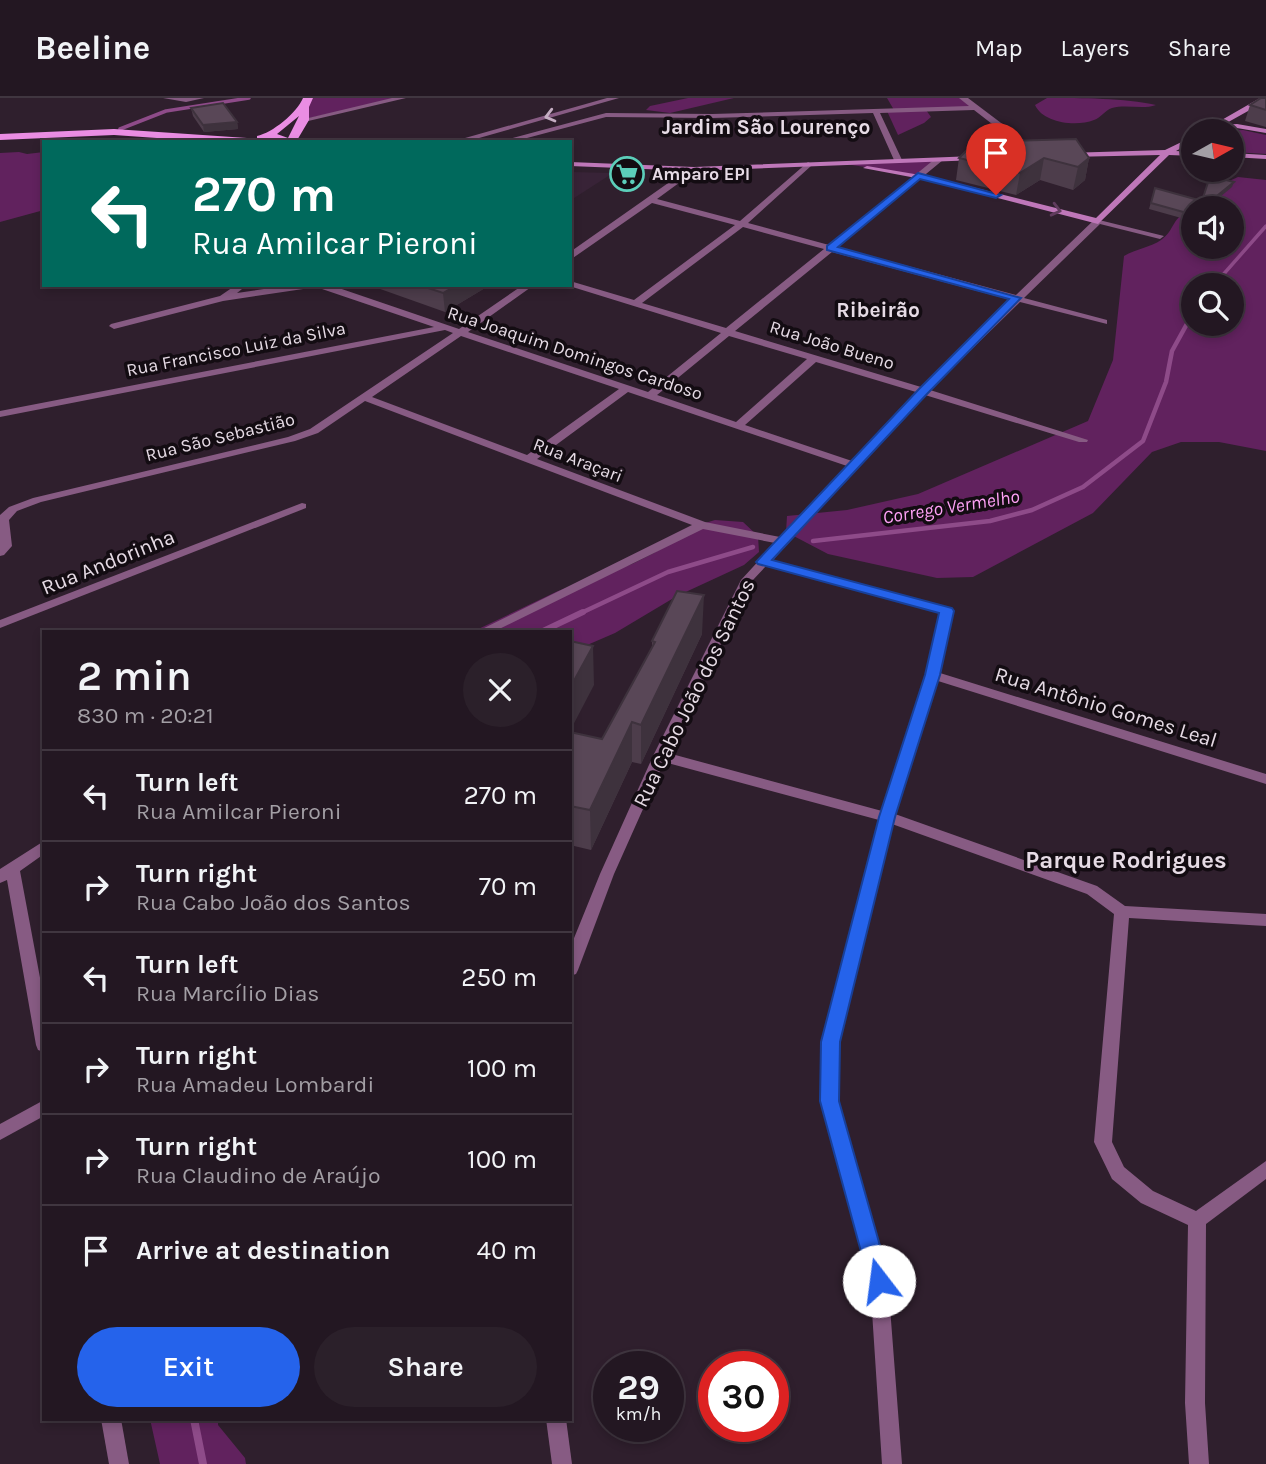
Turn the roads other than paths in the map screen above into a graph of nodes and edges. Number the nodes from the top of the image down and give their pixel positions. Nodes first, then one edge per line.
1 (167, 98) edge
2 (200, 98) edge
3 (402, 98) edge
4 (615, 98) edge
5 (963, 98) edge
6 (1265, 98) edge
7 (888, 100) dead end
8 (306, 103) edge
9 (975, 108) junction
10 (894, 111) junction
11 (876, 112) junction
12 (1228, 119) edge
13 (304, 120) junction
14 (1244, 127) edge
15 (1266, 131) edge
16 (269, 136) junction
17 (0, 137) edge
18 (232, 140) edge
19 (251, 140) edge
20 (283, 140) edge
21 (291, 140) edge
22 (462, 140) edge
23 (510, 140) edge
24 (42, 141) edge
25 (0, 144) edge
26 (1181, 145) edge
27 (1166, 153) junction
28 (1181, 154) edge
29 (1061, 155) edge
30 (1025, 156) edge
31 (985, 158) edge
32 (1244, 158) edge
33 (939, 159) junction
34 (1266, 159) edge
35 (898, 160) junction
36 (824, 163) junction
37 (572, 164) edge
38 (808, 164) junction
39 (694, 169) junction
40 (918, 176) junction
41 (651, 200) junction
42 (1098, 221) junction
43 (742, 224) junction
44 (1160, 236) dead end
45 (831, 248) junction
46 (572, 256) edge
47 (572, 285) edge
48 (240, 287) edge
49 (272, 287) edge
50 (298, 287) edge
51 (326, 287) edge
52 (527, 287) edge
53 (281, 290) junction
54 (223, 298) junction
55 (1016, 298) junction
56 (635, 304) junction
57 (479, 318) junction
58 (1104, 322) dead end
59 (114, 326) dead end
60 (443, 327) junction
61 (461, 332) junction
62 (728, 332) junction
63 (814, 358) junction
64 (627, 388) junction
65 (923, 391) junction
66 (649, 396) junction
67 (366, 398) junction
68 (0, 414) edge
69 (737, 426) junction
70 (1083, 440) dead end
71 (528, 460) junction
72 (854, 465) junction
73 (302, 506) dead end
74 (702, 525) junction
75 (782, 541) junction
76 (0, 552) edge
77 (763, 562) junction
78 (0, 624) edge
79 (486, 630) edge
80 (933, 675) junction
81 (660, 756) junction
82 (1266, 779) edge
83 (887, 817) junction
84 (42, 847) edge
85 (6, 872) edge
86 (1122, 912) junction
87 (1266, 920) edge
88 (572, 965) edge
89 (42, 1036) edge
90 (42, 1108) edge
91 (0, 1133) edge
92 (1266, 1170) edge
93 (1197, 1220) junction
94 (111, 1421) edge
95 (556, 1421) edge
96 (119, 1464) edge
97 (562, 1464) edge
98 (892, 1464) edge
99 (1199, 1464) edge

1 - 2 street
3 - 13 street
4 -> 22 street
5 - 9 street
6 - 12 street
7 - 10 street
8 - 13 main road
8 - 16 main road
9 - 10 street
9 - 30 street
10 - 11 street
11 - 23 street
11 - 35 street
13 - 21 main road
14 - 15 street
16 - 19 main road
16 - 20 main road
17 - 18 main road
24 - 25 main road
26 - 27 street
27 - 28 street
27 - 29 street
27 - 42 street, Rua Cabo João dos Santos
31 - 33 street
32 - 34 street
33 - 35 street
33 - 40 street
35 - 36 street
36 - 38 street
36 - 40 street
37 - 39 street
38 - 39 street
38 - 43 street
39 - 41 street
40 -> 42 street
40 - 45 street
41 - 43 street
41 - 46 street
42 - 44 street
42 - 55 street, Rua Cabo João dos Santos
43 - 45 street
43 - 56 street
45 - 55 street
45 - 62 street
47 - 56 street, Rua João Bueno
48 - 54 street
49 - 53 street
50 - 53 street, Rua Joaquim Domingos Cardoso
51 - 60 street, Rua Joaquim Domingos Cardoso
52 - 57 street, Rua São Sebastião
53 - 54 street, Rua Joaquim Domingos Cardoso
54 - 59 street
55 - 58 street
55 - 65 street, Rua Cabo João dos Santos
56 - 62 street, Rua João Bueno
57 - 60 street, Rua Francisco Luiz da Silva
57 - 61 street, Rua São Sebastião
60 - 61 street, Rua Joaquim Domingos Cardoso
60 - 68 street, Rua Francisco Luiz da Silva
61 - 64 street, Rua Joaquim Domingos Cardoso
61 - 67 street, Rua São Sebastião
62 - 63 street, Rua João Bueno
62 - 66 street
63 - 65 street, Rua João Bueno
63 - 69 street
64 - 66 street, Rua Joaquim Domingos Cardoso
64 - 71 street
65 - 70 street, Rua João Bueno
65 - 72 street, Rua Cabo João dos Santos
66 - 69 street, Rua Joaquim Domingos Cardoso
67 - 71 street, Rua Araçari
67 - 76 street, Rua São Sebastião
69 - 72 street, Rua Joaquim Domingos Cardoso
71 - 74 street, Rua Araçari
72 - 75 street, Rua Cabo João dos Santos
73 - 78 street, Rua Andorinha
74 - 75 street, Rua Araçari
74 - 79 street
75 - 77 street, Rua Cabo João dos Santos
77 - 80 street
77 - 81 street, Rua Cabo João dos Santos
80 - 82 street, Rua Antônio Gomes Leal
80 - 83 street
81 - 83 street
81 - 88 street, Rua Cabo João dos Santos
83 - 86 street
83 - 98 street
84 - 85 street
85 - 89 street
86 - 87 street
86 - 93 street
90 - 91 street
92 - 93 street
93 - 99 street
94 - 96 street
95 - 97 street

